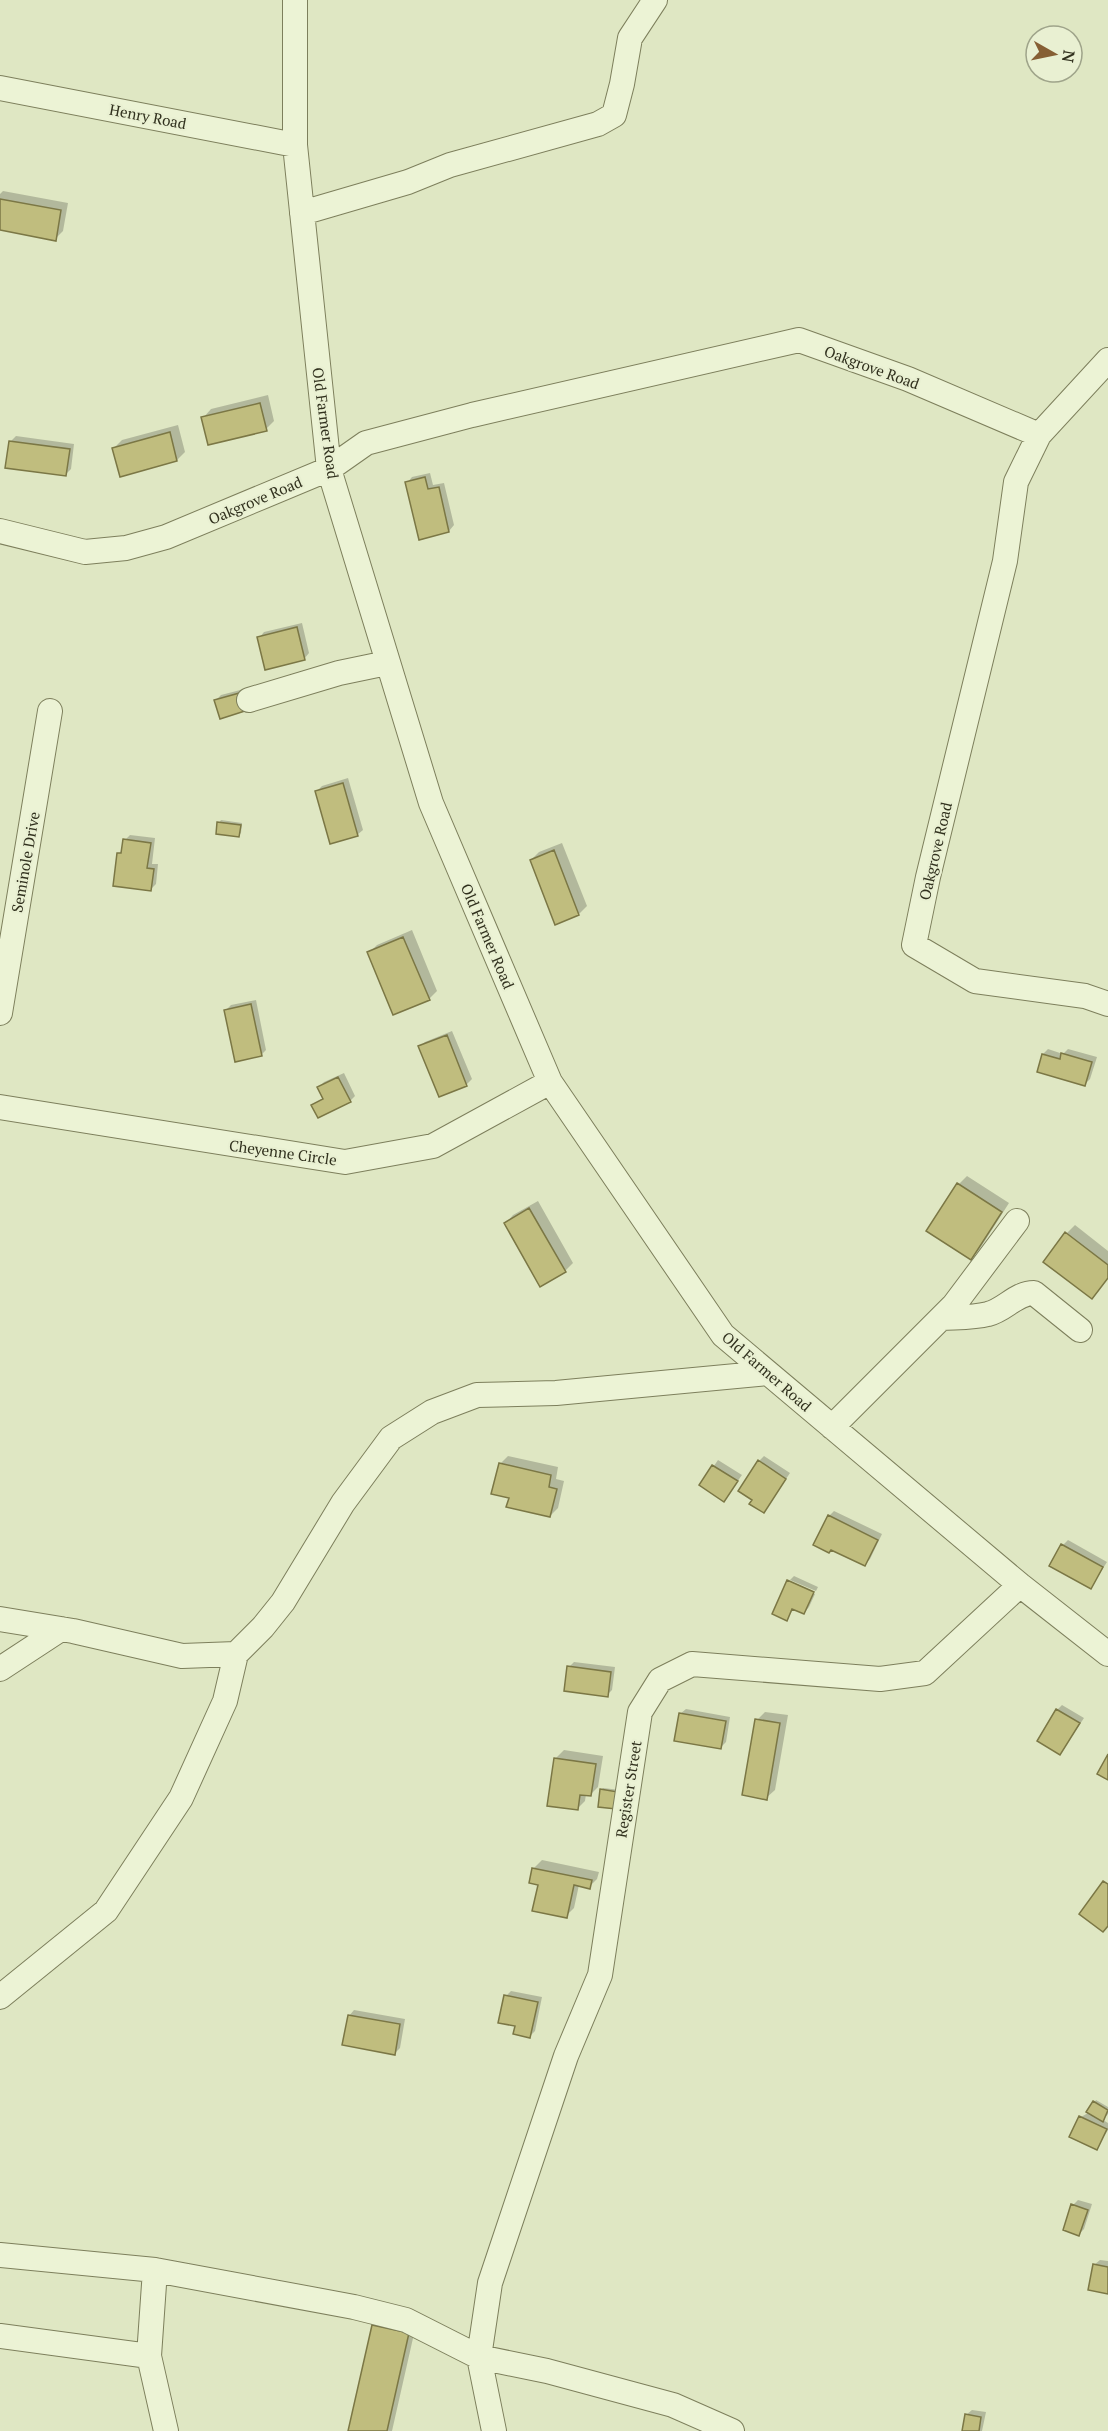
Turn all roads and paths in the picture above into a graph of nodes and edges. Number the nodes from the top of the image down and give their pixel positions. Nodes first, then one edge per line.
1 (296, 0) edge
2 (655, 0) edge
3 (0, 88) edge
4 (295, 145) junction
5 (302, 213) junction
6 (1108, 360) edge
7 (1039, 435) junction
8 (329, 469) junction
9 (0, 531) edge
10 (387, 663) junction
11 (249, 700) dead end
12 (50, 711) dead end
13 (1108, 1004) edge
14 (0, 1013) edge
15 (550, 1082) junction
16 (0, 1107) edge
17 (1017, 1221) dead end
18 (941, 1318) junction
19 (1080, 1330) dead end
20 (768, 1373) junction
21 (832, 1427) junction
22 (1020, 1585) junction
23 (0, 1619) edge
24 (61, 1629) junction
25 (1103, 1641) edge
26 (236, 1654) junction
27 (0, 1669) edge
28 (0, 1998) edge
29 (0, 2255) edge
30 (154, 2270) junction
31 (0, 2336) edge
32 (149, 2356) junction
33 (479, 2357) junction
34 (166, 2431) edge
35 (494, 2431) edge
36 (732, 2431) edge

1 - 4 street, Old Farmer Road
2 - 5 street
3 - 4 street, Henry Road
4 - 5 street, Old Farmer Road
5 - 8 street, Old Farmer Road
6 - 7 street
7 - 8 street, Oakgrove Road
7 - 13 street, Oakgrove Road
8 - 9 street, Oakgrove Road
8 - 10 street, Old Farmer Road
10 - 11 street
10 - 15 street, Old Farmer Road
12 - 14 street, Seminole Drive
15 - 16 street, Cheyenne Circle
15 - 20 street, Old Farmer Road
17 - 18 street
18 - 19 street
18 - 21 street
20 - 21 street, Old Farmer Road
20 - 26 street
21 - 22 street, Old Farmer Road
22 - 25 street, Old Farmer Road
22 - 33 street, Register Street
23 - 24 street
24 - 26 street
24 - 27 street
26 - 28 street
29 - 30 street
30 - 32 street
30 - 33 street
31 - 32 street
32 - 34 street
33 - 35 street, Register Street
33 - 36 street

